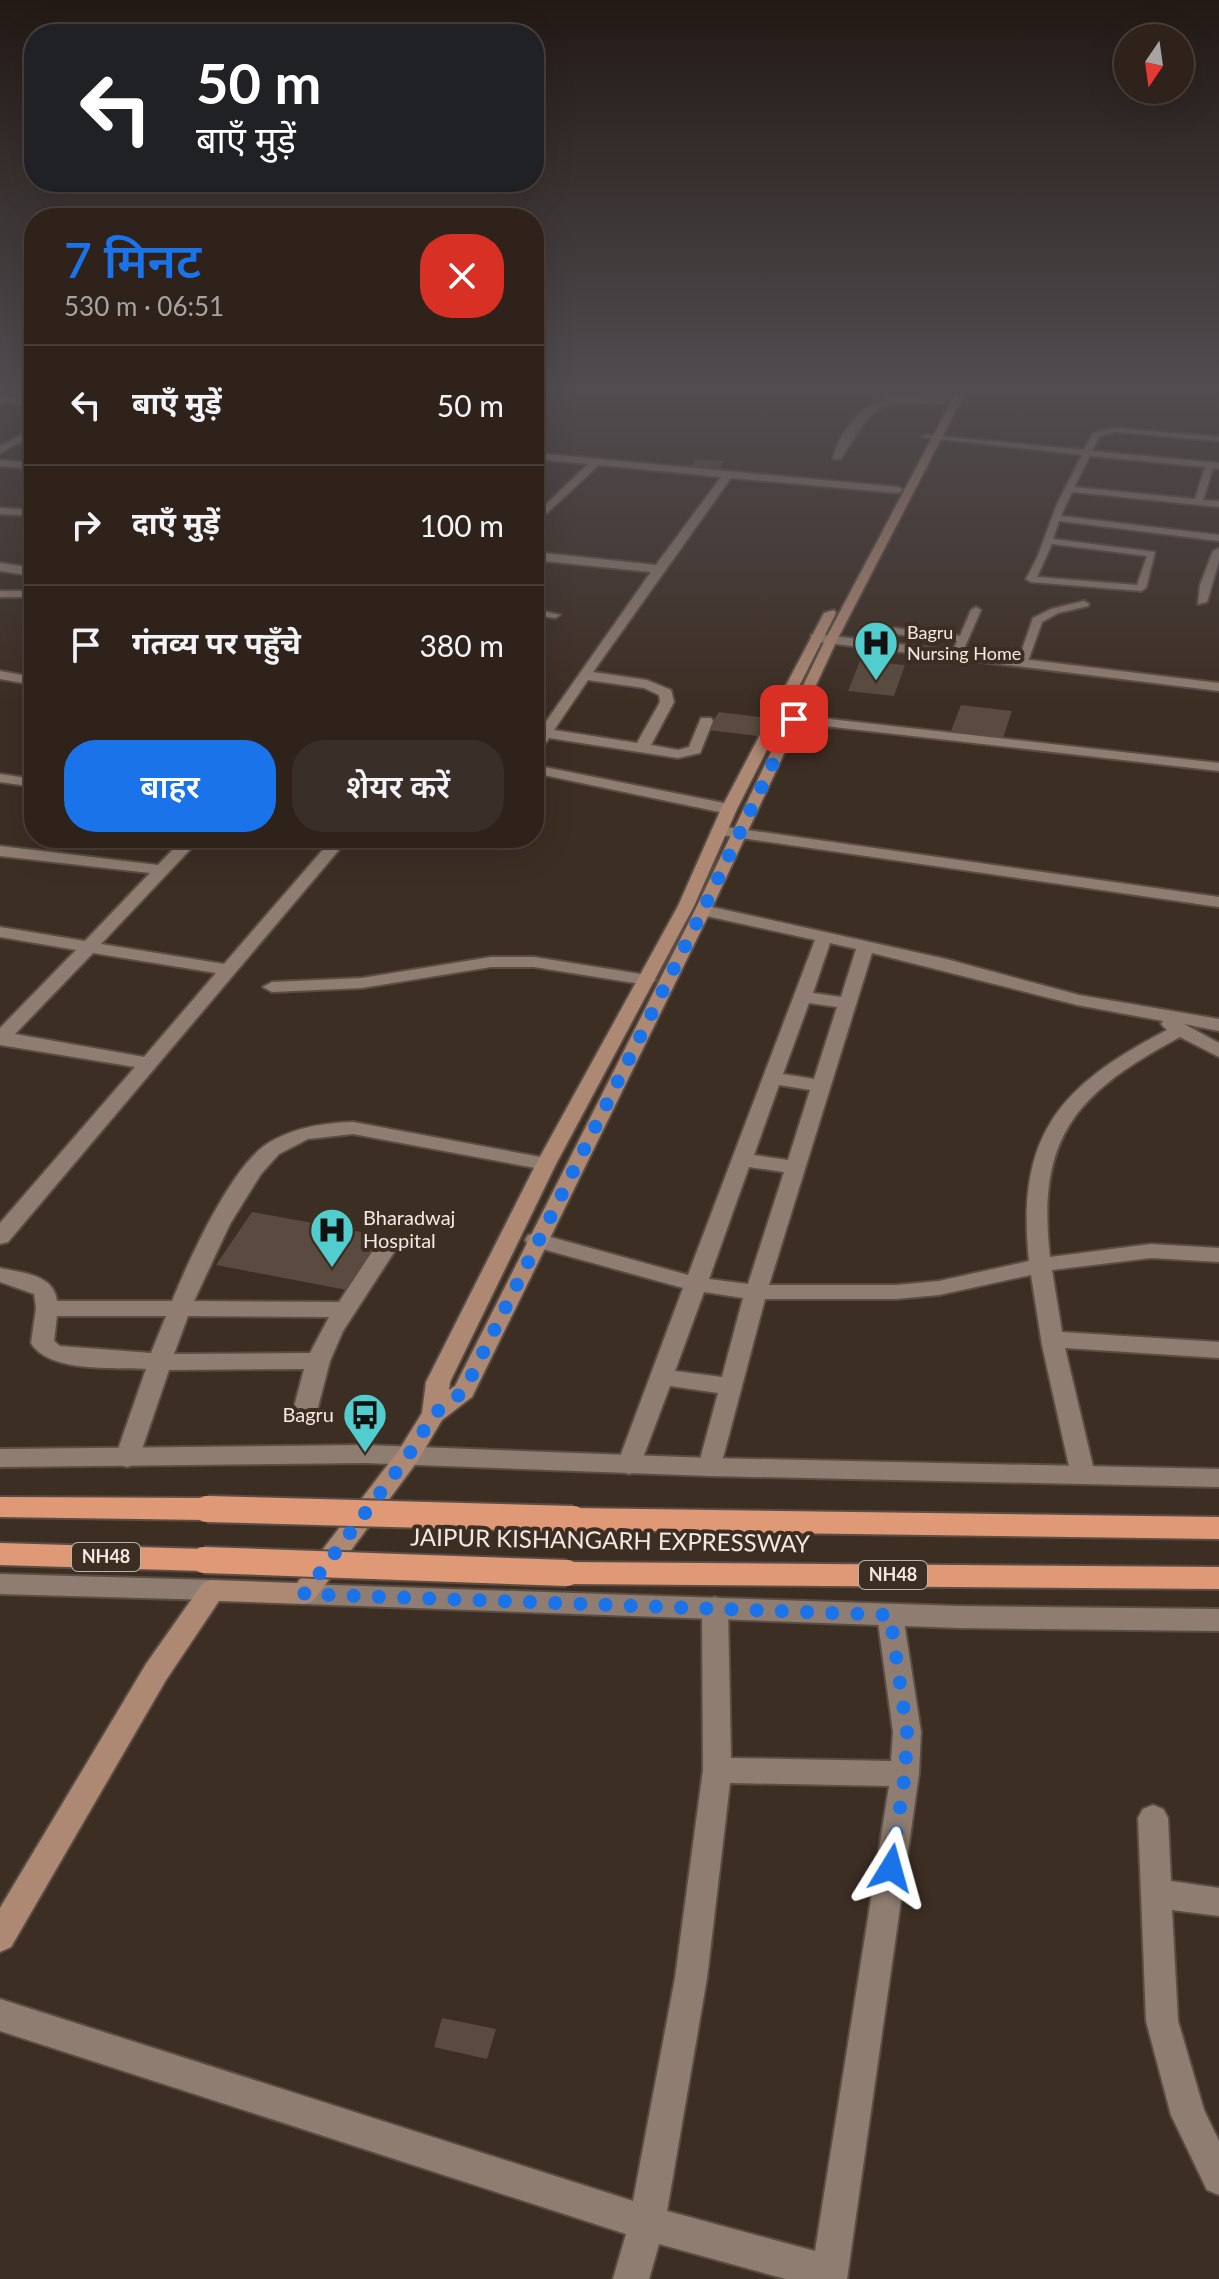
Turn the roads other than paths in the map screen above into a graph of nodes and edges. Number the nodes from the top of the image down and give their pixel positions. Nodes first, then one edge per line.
1 (564, 493) edge
2 (714, 493) edge
3 (896, 493) edge
4 (902, 493) edge
5 (1067, 493) edge
6 (1112, 493) edge
7 (1202, 493) edge
8 (1198, 502) junction
9 (1219, 504) edge
10 (0, 511) edge
11 (24, 512) edge
12 (544, 512) edge
13 (1056, 518) junction
14 (1219, 538) edge
15 (1049, 541) junction
16 (1218, 551) edge
17 (544, 557) edge
18 (0, 567) edge
19 (659, 569) junction
20 (1215, 569) edge
21 (24, 571) edge
22 (1205, 585) junction
23 (1219, 587) edge
24 (0, 594) edge
25 (24, 594) edge
26 (1202, 602) dead end
27 (1084, 604) dead end
28 (976, 610) dead end
29 (544, 613) edge
30 (555, 615) dead end
31 (895, 631) dead end
32 (824, 639) junction
33 (963, 639) junction
34 (956, 656) junction
35 (1022, 664) junction
36 (0, 675) edge
37 (585, 675) junction
38 (24, 679) edge
39 (1219, 687) edge
40 (794, 719) junction
41 (706, 721) dead end
42 (545, 733) joint
43 (641, 750) junction
44 (1219, 767) edge
45 (544, 771) edge
46 (729, 809) junction
47 (719, 831) junction
48 (738, 834) junction
49 (183, 848) edge
50 (332, 848) edge
51 (0, 851) edge
52 (162, 870) junction
53 (1219, 902) edge
54 (703, 910) junction
55 (0, 932) edge
56 (825, 935) junction
57 (866, 945) junction
58 (88, 948) junction
59 (227, 970) junction
60 (647, 980) junction
61 (272, 987) dead end
62 (802, 997) junction
63 (847, 1003) junction
64 (1156, 1016) junction
65 (1219, 1025) edge
66 (1180, 1030) junction
67 (1, 1038) edge
68 (1219, 1051) edge
69 (147, 1063) junction
70 (771, 1078) junction
71 (821, 1086) junction
72 (741, 1160) junction
73 (546, 1164) junction
74 (795, 1167) junction
75 (0, 1237) edge
76 (536, 1240) junction
77 (389, 1243) dead end
78 (1219, 1255) edge
79 (1041, 1263) junction
80 (0, 1275) edge
81 (695, 1284) junction
82 (756, 1292) junction
83 (47, 1308) junction
84 (179, 1309) junction
85 (345, 1310) junction
86 (1054, 1339) junction
87 (1219, 1350) edge
88 (318, 1361) junction
89 (160, 1362) junction
90 (661, 1377) junction
91 (731, 1387) junction
92 (305, 1411) dead end
93 (434, 1414) junction
94 (408, 1456) junction
95 (0, 1458) edge
96 (127, 1458) junction
97 (629, 1465) junction
98 (710, 1467) junction
99 (1083, 1475) junction
100 (1219, 1478) edge
101 (0, 1507) edge
102 (1219, 1528) edge
103 (0, 1554) edge
104 (1219, 1578) edge
105 (0, 1584) edge
106 (212, 1590) junction
107 (304, 1594) junction
108 (715, 1608) junction
109 (890, 1615) junction
110 (1219, 1620) edge
111 (717, 1770) junction
112 (905, 1774) junction
113 (1153, 1818) dead end
114 (1156, 1893) junction
115 (1219, 1902) edge
116 (4, 1925) edge
117 (0, 2015) edge
118 (1219, 2178) edge
119 (647, 2223) junction
120 (830, 2276) edge
121 (631, 2279) edge

1 - 12 street
2 - 19 street
3 - 32 main road
4 - 32 main road
5 - 13 lane
6 - 8 lane
7 - 8 lane
8 - 9 lane
10 - 11 street
13 - 14 lane
13 - 15 lane
15 - 15 lane
16 - 20 lane
17 - 19 street
18 - 21 street
19 - 37 street
20 - 22 lane
22 - 23 lane
22 - 26 lane
24 - 25 lane
27 - 35 lane
28 - 33 lane
29 - 30 lane
31 - 33 lane
32 - 34 street
32 - 40 main road
32 - 46 main road
33 - 34 lane
34 - 35 street
35 - 39 street
36 - 38 street
37 - 42 street
37 - 43 street
40 - 44 street
40 - 48 main road
41 - 43 street
42 - 43 street
45 - 46 street
46 - 47 main road
47 - 48 street
47 - 60 main road
48 - 53 street
48 - 54 main road
49 - 52 street
50 - 59 street
51 - 52 street
52 - 58 street
54 - 56 street
54 - 76 main road
55 - 58 street
56 - 57 street
56 - 62 street
57 - 63 street
57 - 64 street
58 - 59 street
58 - 67 street
59 - 69 street
60 - 61 street
60 - 73 main road
62 - 63 street
62 - 70 street
63 - 71 street
64 - 65 street
64 - 66 street
66 - 68 street
66 - 79 street
67 - 69 street
69 - 75 street
70 - 71 street
70 - 72 street
71 - 74 street
72 - 74 street
72 - 81 street
73 - 84 street
73 - 93 main road
74 - 82 street
76 - 81 street
76 - 93 main road
77 - 85 street
78 - 79 street
79 - 82 street
79 - 86 street
80 - 83 street
81 - 82 street
81 - 90 street
82 - 91 street
83 - 84 street
83 - 89 street
84 - 85 street
84 - 89 street
85 - 88 street
86 - 87 street
86 - 99 street
88 - 89 street
88 - 92 street
89 - 96 street
90 - 91 street
90 - 97 street
91 - 98 street
93 - 94 main road
94 - 96 street
94 - 97 street
94 - 107 main road
95 - 96 street
97 - 98 street
98 - 99 street
99 - 100 street
101 - 102 highway, JAIPUR KISHANGARH EXPRESSWAY, bridge
103 - 104 highway, JAIPUR KISHANGARH EXPRESSWAY / NH48, bridge
105 - 106 street
106 - 107 main road
106 - 116 main road
107 - 108 street
108 - 109 street
108 - 111 street
109 - 110 street
109 - 112 street
111 - 112 street
111 - 119 street
112 - 120 street
113 - 114 street
114 - 115 street
114 - 118 street
117 - 119 street
119 - 120 street
119 - 121 street

